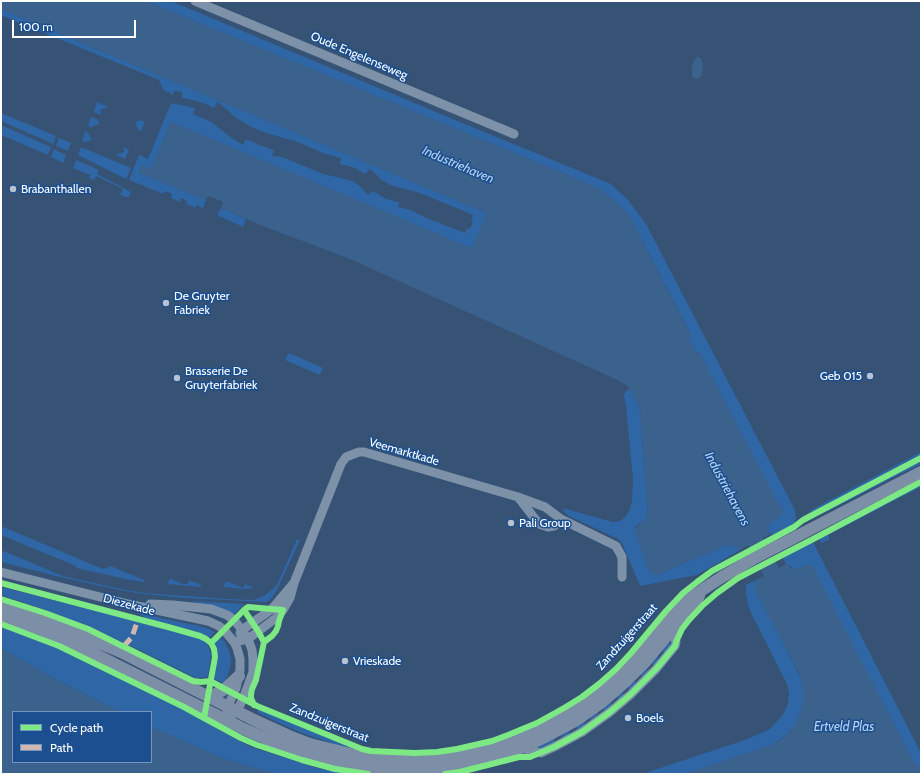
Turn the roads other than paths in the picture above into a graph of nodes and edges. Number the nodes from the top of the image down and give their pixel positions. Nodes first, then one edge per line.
1 (195, 1) edge
2 (514, 134) dead end
3 (921, 472) edge
4 (518, 497) junction
5 (561, 519) junction
6 (1, 572) edge
7 (622, 577) dead end
8 (294, 583) junction
9 (703, 590) junction
10 (128, 604) junction
11 (1, 606) edge
12 (1, 616) edge
13 (242, 630) junction
14 (248, 639) junction
15 (234, 642) junction
16 (239, 676) junction
17 (208, 695) junction
18 (232, 709) junction
19 (226, 721) junction

1 - 2 street, Oude Engelenseweg
3 - 9 main road, Zandzuigerstraat
4 - 5 street, Veemarktkade
4 - 5 street
4 - 8 street, Veemarktkade
5 - 7 street, Veemarktkade
6 - 10 street, Diezekade
8 - 13 street, Veemarktkade
8 - 14 street, Veemarktkade
9 - 18 main road, Zandzuigerstraat
9 - 19 main road, Zandzuigerstraat
10 - 13 street, Diezekade
10 - 15 street, Diezekade
11 - 17 main road, Zandzuigerstraat
12 - 19 main road, Zandzuigerstraat
13 - 14 street
13 - 15 street, Veemarktkade
14 - 15 street, Veemarktkade
14 - 18 street
15 - 16 street
16 - 17 main road
16 - 18 street
17 - 18 main road, Zandzuigerstraat
18 - 19 street

